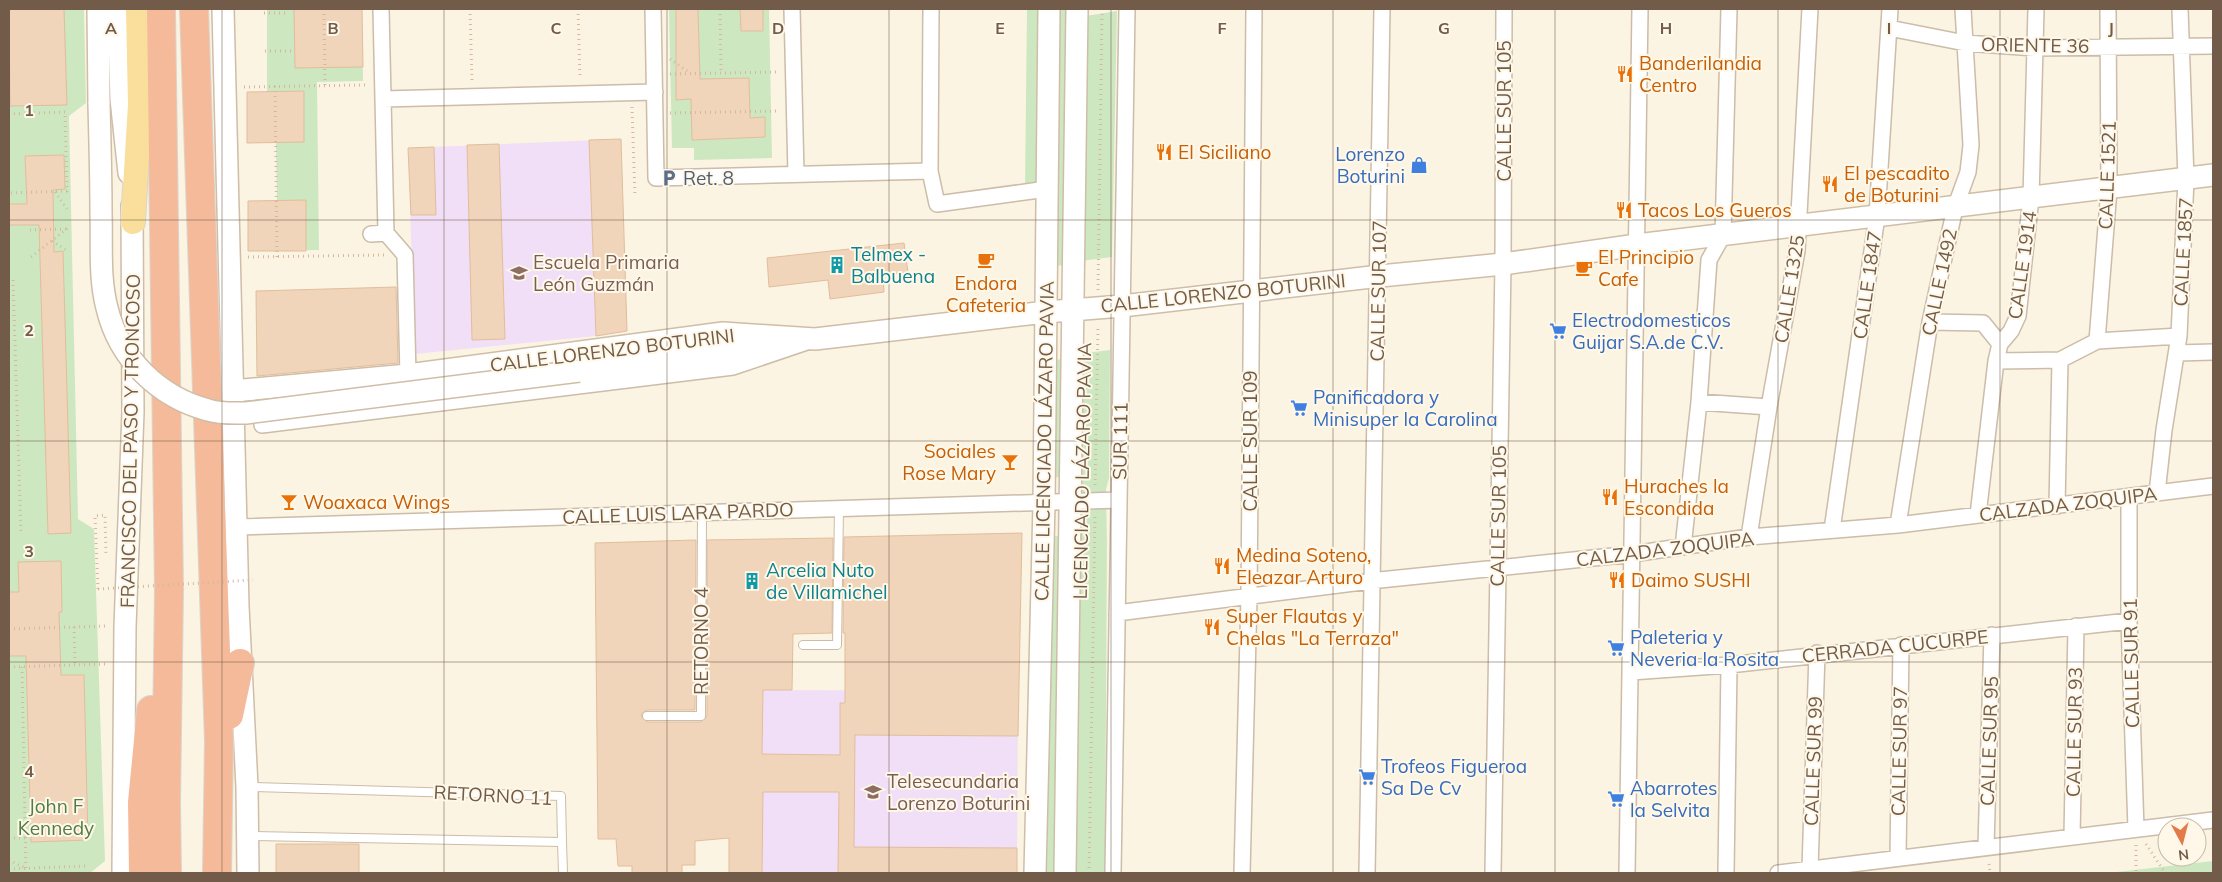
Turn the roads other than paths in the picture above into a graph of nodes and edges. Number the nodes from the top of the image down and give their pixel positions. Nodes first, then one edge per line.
1 (98, 9) edge
2 (118, 9) edge
3 (138, 9) edge
4 (161, 9) edge
5 (194, 9) edge
6 (223, 9) edge
7 (381, 9) edge
8 (653, 9) edge
9 (792, 9) edge
10 (931, 9) edge
11 (1049, 9) edge
12 (1078, 9) edge
13 (1127, 9) edge
14 (1254, 9) edge
15 (1382, 9) edge
16 (1504, 9) edge
17 (1640, 9) edge
18 (1729, 9) edge
19 (1810, 9) edge
20 (1890, 9) edge
21 (1963, 9) edge
22 (2036, 9) edge
23 (2108, 9) edge
24 (2180, 9) edge
25 (1889, 28) junction
26 (1965, 43) junction
27 (2180, 46) junction
28 (2213, 46) edge
29 (2108, 47) junction
30 (2036, 48) junction
31 (383, 92) junction
32 (655, 92) junction
33 (930, 171) junction
34 (796, 174) junction
35 (2213, 175) edge
36 (2186, 179) junction
37 (1048, 189) junction
38 (2109, 189) junction
39 (2031, 198) junction
40 (1955, 208) junction
41 (1876, 216) junction
42 (133, 222) junction
43 (1798, 226) junction
44 (386, 233) junction
45 (371, 234) dead end
46 (1723, 235) junction
47 (1637, 245) junction
48 (1503, 264) junction
49 (1380, 276) junction
50 (1251, 290) junction
51 (1122, 306) junction
52 (1074, 310) junction
53 (1046, 312) junction
54 (1930, 322) junction
55 (2179, 336) junction
56 (815, 339) junction
57 (2097, 340) junction
58 (2000, 344) junction
59 (2213, 352) edge
60 (2177, 353) junction
61 (1996, 360) junction
62 (2060, 360) junction
63 (408, 376) junction
64 (233, 391) junction
65 (1699, 402) junction
66 (1769, 407) junction
67 (262, 425) dead end
68 (2213, 486) edge
69 (2157, 493) junction
70 (2129, 497) junction
71 (1119, 500) junction
72 (1071, 502) junction
73 (1044, 503) junction
74 (2057, 506) junction
75 (839, 508) junction
76 (702, 512) junction
77 (1978, 515) junction
78 (1898, 525) junction
79 (236, 526) junction
80 (1832, 530) junction
81 (1749, 538) junction
82 (1682, 547) junction
83 (1632, 554) junction
84 (1497, 569) junction
85 (1370, 581) junction
86 (169, 590) junction
87 (1249, 597) junction
88 (1117, 614) junction
89 (2129, 621) junction
90 (2076, 626) junction
91 (1992, 635) junction
92 (803, 645) dead end
93 (1901, 645) junction
94 (1817, 654) junction
95 (240, 663) junction
96 (1729, 665) junction
97 (1631, 672) junction
98 (648, 716) dead end
99 (219, 742) junction
100 (247, 787) junction
101 (2213, 820) edge
102 (2136, 829) junction
103 (247, 836) junction
104 (2072, 837) junction
105 (562, 842) junction
106 (1986, 847) junction
107 (1898, 857) junction
108 (1810, 869) junction
109 (123, 873) edge
110 (143, 873) edge
111 (167, 873) edge
112 (217, 873) edge
113 (248, 873) edge
114 (563, 873) edge
115 (1036, 873) edge
116 (1065, 873) edge
117 (1113, 873) edge
118 (1242, 873) edge
119 (1367, 873) edge
120 (1493, 873) edge
121 (1627, 873) edge
122 (1726, 873) edge
123 (1778, 873) edge

1 - 56 main road, bridge
2 - 42 main road, FRANCISCO DEL PASO Y TRONCOSO
3 - 42 main road
4 - 86 highway, FRANCISCO DEL PASO Y TRONCOSO
5 - 99 highway
6 - 64 main road
7 - 31 street
8 - 32 street
9 - 34 street
10 - 33 street
11 - 37 main road, CALLE LICENCIADO LÁZARO PAVIA
12 - 52 main road, CALLE LICENCIADO LÁZARO PAVIA
13 - 51 street, SUR 111
14 - 50 street, CALLE SUR 109
15 - 49 street, CALLE SUR 107
16 - 48 street, CALLE SUR 105
17 - 47 street
18 - 46 street
19 - 43 street, CALLE 1325
20 - 25 street, CALLE 1847
21 - 26 street, CALLE 1492
22 - 30 street, CALLE 1914
23 - 29 street, CALLE 1521
24 - 27 street, CALLE 1857
25 - 26 street, ORIENTE 36
25 - 41 street, CALLE 1847
26 - 30 street, ORIENTE 36
26 - 40 street, CALLE 1492
27 - 28 street, ORIENTE 36
27 - 29 street, ORIENTE 36
27 - 36 street, CALLE 1857
29 - 30 street, ORIENTE 36
29 - 38 street, CALLE 1521
30 - 39 street, CALLE 1914
31 - 32 street
31 - 44 street
32 - 34 street
33 - 34 street
33 - 37 street
35 - 36 main road, CALLE LORENZO BOTURINI
36 - 38 main road, CALLE LORENZO BOTURINI
36 - 55 street, CALLE 1857
37 - 53 main road, CALLE LICENCIADO LÁZARO PAVIA
38 - 39 main road, CALLE LORENZO BOTURINI
38 - 57 street, CALLE 1521
39 - 40 main road, CALLE LORENZO BOTURINI
39 - 58 street, CALLE 1914
40 - 41 main road, CALLE LORENZO BOTURINI
40 - 54 street, CALLE 1492
41 - 43 main road, CALLE LORENZO BOTURINI
41 - 80 street, CALLE 1847
42 - 109 main road, FRANCISCO DEL PASO Y TRONCOSO
43 - 46 main road, CALLE LORENZO BOTURINI
43 - 66 street, CALLE 1325
44 - 45 street
44 - 63 street
46 - 47 main road, CALLE LORENZO BOTURINI
46 - 65 street
47 - 48 main road, CALLE LORENZO BOTURINI
47 - 83 street
48 - 49 main road, CALLE LORENZO BOTURINI
48 - 84 street, CALLE SUR 105
49 - 50 main road, CALLE LORENZO BOTURINI
49 - 85 street, CALLE SUR 107
50 - 51 main road, CALLE LORENZO BOTURINI
50 - 87 street, CALLE SUR 109
51 - 52 main road, CALLE LORENZO BOTURINI
51 - 71 street, SUR 111
52 - 53 main road, CALLE LORENZO BOTURINI
52 - 72 main road, CALLE LICENCIADO LÁZARO PAVIA
53 - 56 main road, CALLE LORENZO BOTURINI
53 - 73 main road, CALLE LICENCIADO LÁZARO PAVIA
54 - 58 street
54 - 78 street, CALLE 1492
55 - 57 street
55 - 60 street, CALLE 1857
56 - 63 main road, CALLE LORENZO BOTURINI
56 - 67 street
57 - 62 street
58 - 61 street, CALLE 1914
59 - 60 street
60 - 69 street, CALLE 1857
61 - 62 street
61 - 77 street, CALLE 1914
62 - 74 street
63 - 64 main road, CALLE LORENZO BOTURINI
64 - 79 main road
65 - 66 street
65 - 82 street
66 - 81 street, CALLE 1325
68 - 69 street, CALZADA ZOQUIPA
69 - 70 street, CALZADA ZOQUIPA
70 - 74 street, CALZADA ZOQUIPA
70 - 89 street, CALLE SUR 91
71 - 72 street, CALLE LUIS LARA PARDO
71 - 88 street, SUR 111
72 - 73 street, CALLE LUIS LARA PARDO
72 - 116 main road, CALLE LICENCIADO LÁZARO PAVIA
73 - 75 street, CALLE LUIS LARA PARDO
73 - 115 main road, CALLE LICENCIADO LÁZARO PAVIA
74 - 77 street, CALZADA ZOQUIPA
75 - 76 street, CALLE LUIS LARA PARDO
75 - 92 lane
76 - 79 street, CALLE LUIS LARA PARDO
76 - 98 lane, RETORNO 4
77 - 78 street, CALZADA ZOQUIPA
78 - 80 street, CALZADA ZOQUIPA
79 - 95 main road
80 - 81 street, CALZADA ZOQUIPA
81 - 82 street, CALZADA ZOQUIPA
82 - 83 street, CALZADA ZOQUIPA
83 - 84 street, CALZADA ZOQUIPA
83 - 97 street
84 - 85 street, CALZADA ZOQUIPA
84 - 120 street, CALLE SUR 105
85 - 87 street, CALZADA ZOQUIPA
85 - 119 street, CALLE SUR 107
86 - 110 highway
86 - 111 highway, FRANCISCO DEL PASO Y TRONCOSO
87 - 88 street, CALZADA ZOQUIPA
87 - 118 street, CALLE SUR 109
88 - 117 street, SUR 111
89 - 90 street, CERRADA CUCURPE
89 - 102 street, CALLE SUR 91
90 - 91 street, CERRADA CUCURPE
90 - 104 street, CALLE SUR 93
91 - 93 street, CERRADA CUCURPE
91 - 106 street, CALLE SUR 95
93 - 94 street, CERRADA CUCURPE
93 - 107 street, CALLE SUR 97
94 - 96 street, CERRADA CUCURPE
94 - 108 street, CALLE SUR 99
95 - 99 highway
95 - 100 main road
96 - 97 street, CERRADA CUCURPE
96 - 122 street
97 - 121 street
99 - 112 highway
100 - 103 main road
100 - 105 lane, RETORNO 11
101 - 102 street
102 - 104 street
103 - 105 lane
103 - 113 main road
104 - 106 street
105 - 114 lane
106 - 107 street
107 - 108 street
108 - 123 street

